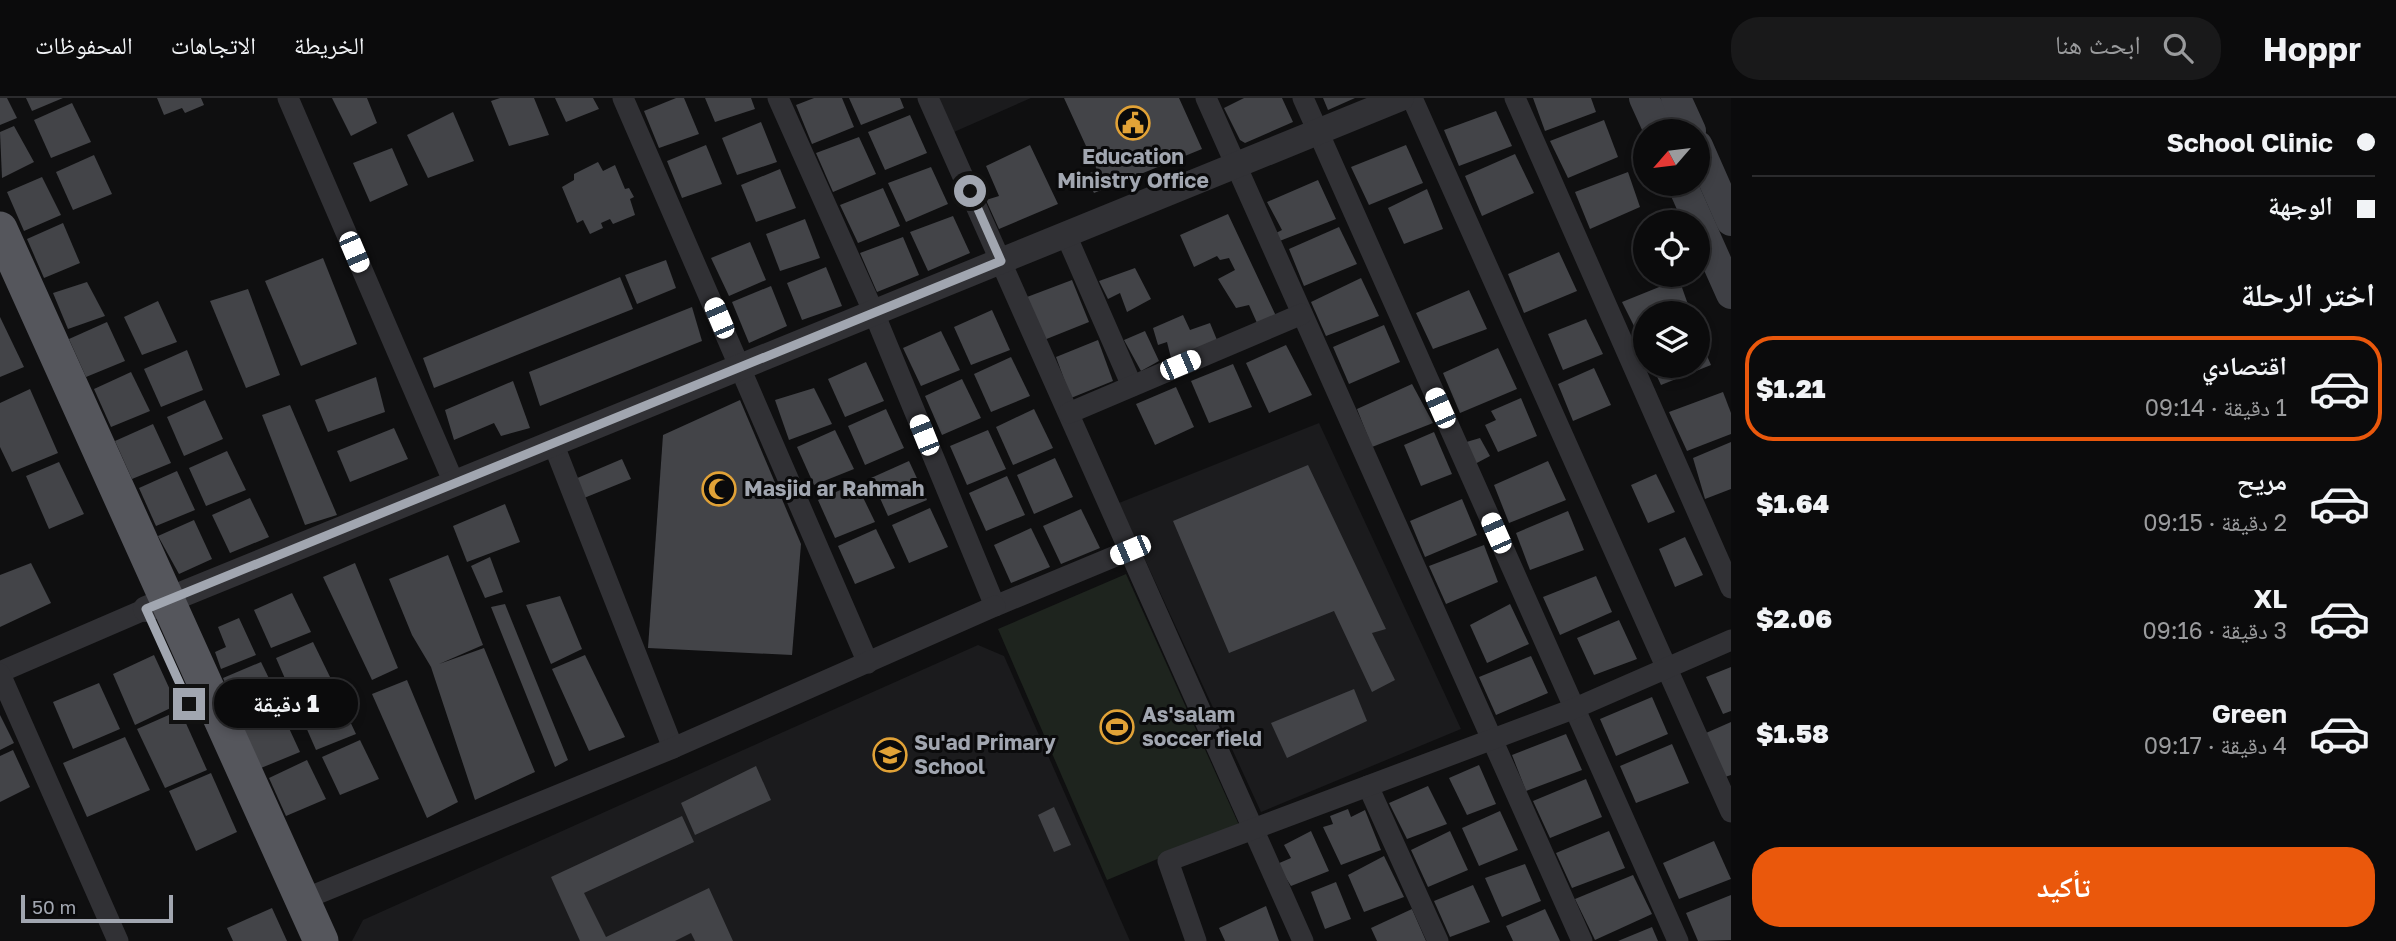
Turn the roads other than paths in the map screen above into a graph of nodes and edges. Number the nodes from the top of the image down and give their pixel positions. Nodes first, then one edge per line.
1 (288, 98) edge
2 (623, 98) edge
3 (778, 98) edge
4 (928, 98) edge
5 (1206, 98) edge
6 (1303, 98) edge
7 (1401, 98) edge
8 (1412, 98) edge
9 (1515, 98) edge
10 (1644, 98) edge
11 (1676, 98) edge
12 (1653, 119) edge
13 (1686, 119) edge
14 (1318, 132) junction
15 (1236, 166) junction
16 (1710, 173) edge
17 (1687, 196) edge
18 (1731, 221) edge
19 (0, 229) edge
20 (1066, 234) junction
21 (1001, 261) junction
22 (0, 279) edge
23 (1731, 293) edge
24 (874, 313) junction
25 (1302, 314) junction
26 (740, 367) junction
27 (1132, 386) junction
28 (1069, 413) junction
29 (553, 443) junction
30 (454, 483) junction
31 (1130, 550) junction
32 (1731, 588) edge
33 (156, 604) junction
34 (995, 606) junction
35 (1731, 640) edge
36 (868, 663) junction
37 (1667, 668) junction
38 (0, 673) edge
39 (1573, 709) junction
40 (1490, 740) junction
41 (673, 748) junction
42 (1368, 786) junction
43 (1731, 812) edge
44 (1252, 830) junction
45 (302, 900) junction
46 (118, 941) edge
47 (295, 941) edge
48 (321, 941) edge
49 (1196, 941) edge
50 (1303, 941) edge
51 (1438, 941) edge
52 (1582, 941) edge
53 (1678, 941) edge

1 - 30 street
2 - 26 street
3 - 24 street
4 - 21 street
5 - 15 street
6 - 14 street
7 - 14 street
8 - 37 street
9 - 32 street
10 - 12 main road
11 - 13 main road
14 - 15 street
14 - 39 street
15 - 20 street
15 - 25 street
16 - 18 main road
17 - 23 main road
19 - 33 highway
20 - 21 street
20 - 27 street
21 - 24 street
21 - 28 street
22 - 33 highway
24 - 26 street
24 - 34 street
25 - 27 street
25 - 40 street
26 - 29 street
26 - 36 street
27 - 28 street
28 - 31 street
29 - 30 street
29 - 41 street
30 - 33 street
31 - 34 street
31 - 44 street
33 - 38 street
33 - 45 highway
33 - 47 highway
34 - 36 street
35 - 37 street
36 - 41 street
37 - 39 street
37 - 43 street
38 - 46 street
39 - 40 street
39 - 53 street
40 - 42 street
40 - 52 street
41 - 45 street
42 - 44 street
42 - 51 street
44 - 49 street
44 - 50 street
45 - 48 highway

